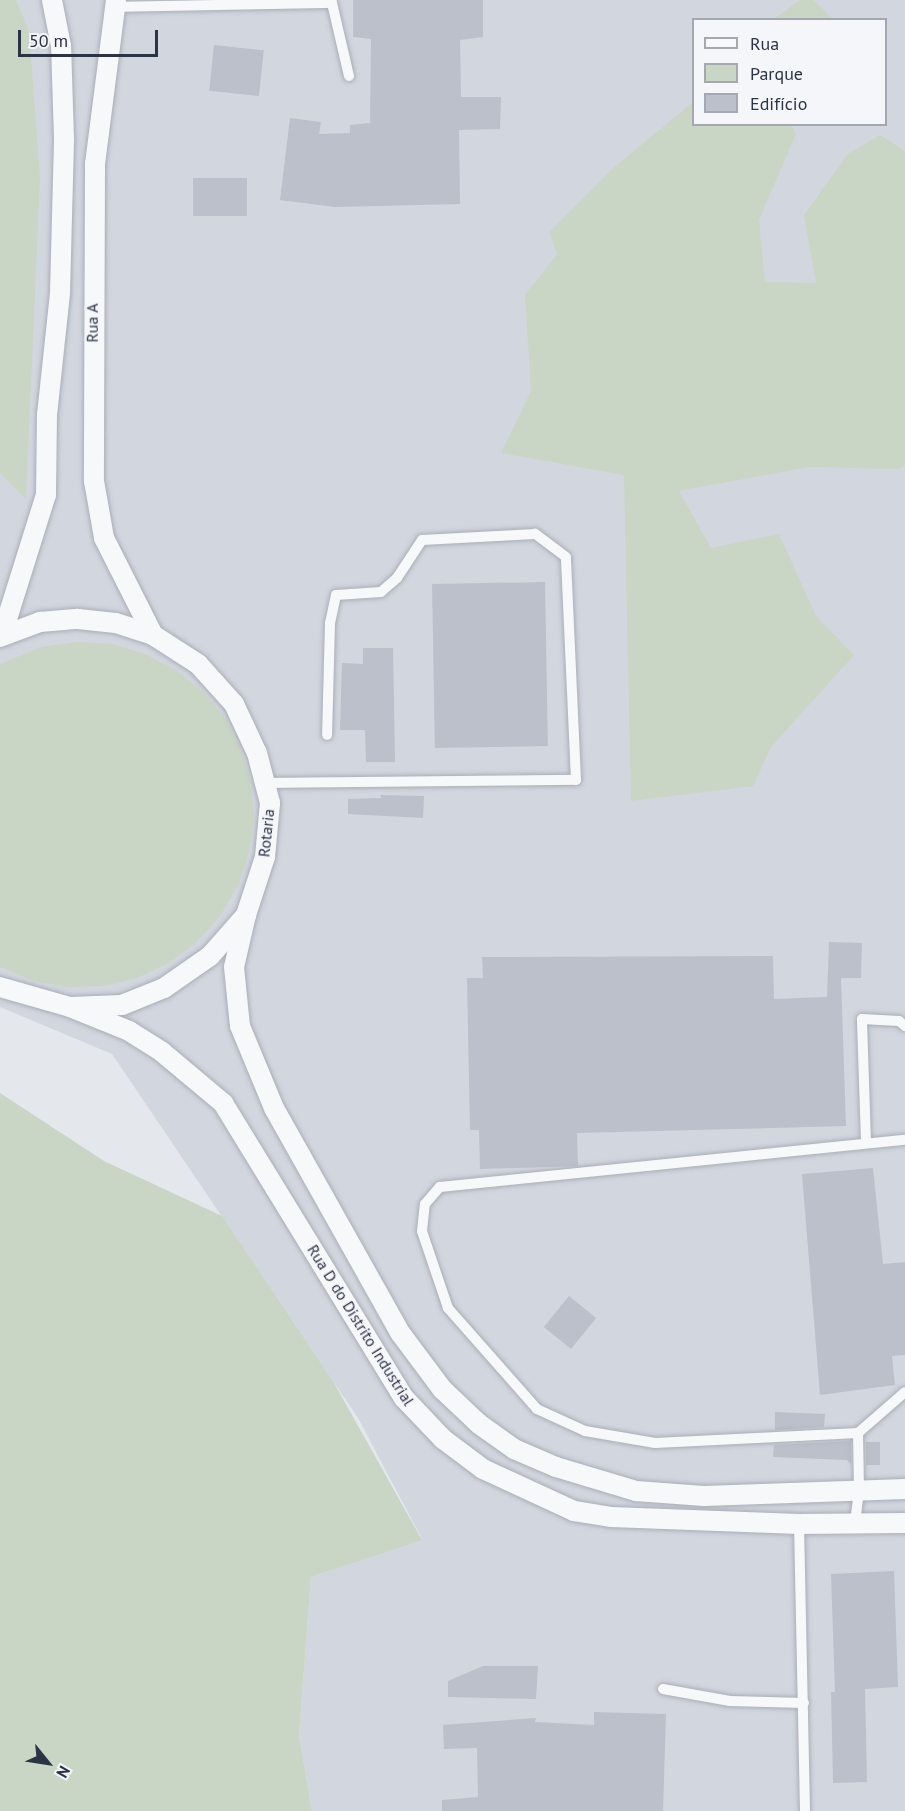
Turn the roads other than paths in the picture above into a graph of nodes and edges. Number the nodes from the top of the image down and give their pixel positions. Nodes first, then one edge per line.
1 (52, 0) edge
2 (116, 4) edge
3 (349, 76) dead end
4 (153, 635) junction
5 (1, 636) edge
6 (327, 735) dead end
7 (264, 783) junction
8 (246, 915) junction
9 (0, 987) edge
10 (70, 1007) junction
11 (905, 1026) edge
12 (905, 1140) edge
13 (866, 1142) junction
14 (905, 1392) edge
15 (858, 1433) junction
16 (905, 1489) edge
17 (859, 1490) junction
18 (855, 1523) junction
19 (905, 1523) edge
20 (799, 1524) junction
21 (663, 1689) dead end
22 (804, 1702) junction
23 (805, 1811) edge

1 - 5 street, Rua A
2 - 3 lane
2 - 4 street, Rua A
4 - 5 street, Rotaria
4 - 7 street, Rotaria
6 - 7 lane
7 - 8 street, Rotaria
8 - 10 street, Rotaria
8 - 17 street, Rua D do Distrito Industrial
9 - 10 street, Rotaria
10 - 20 street, Rua D do Distrito Industrial
11 - 13 lane
12 - 13 lane
13 - 15 lane
14 - 15 lane
15 - 17 lane
16 - 17 street, Rua D do Distrito Industrial
17 - 18 lane
18 - 19 street, Rua D do Distrito Industrial
18 - 20 street, Rua D do Distrito Industrial
20 - 22 lane
21 - 22 lane
22 - 23 lane

